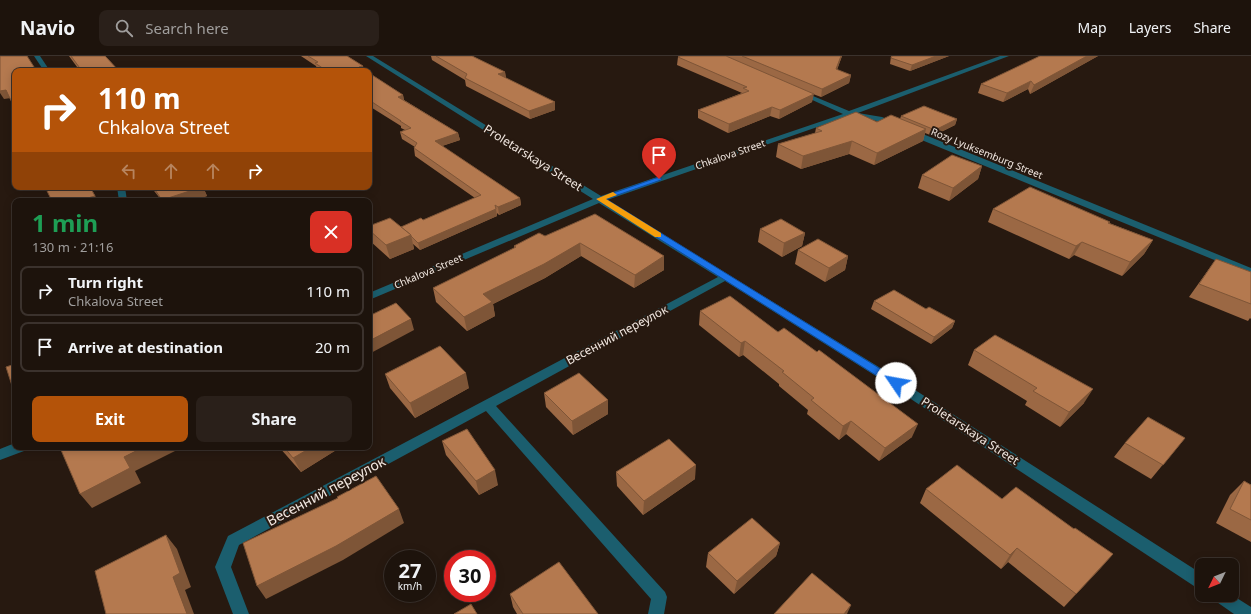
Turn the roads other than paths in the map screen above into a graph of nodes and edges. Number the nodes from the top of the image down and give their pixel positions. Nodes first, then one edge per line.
1 (37, 56) edge
2 (369, 56) edge
3 (1006, 56) edge
4 (45, 68) edge
5 (792, 90) edge
6 (849, 114) junction
7 (600, 199) junction
8 (1251, 272) edge
9 (726, 277) junction
10 (372, 295) edge
11 (488, 405) junction
12 (12, 450) edge
13 (0, 455) edge
14 (1195, 578) edge
15 (1230, 602) edge
16 (241, 614) edge
17 (656, 614) edge
18 (1248, 614) edge

1 - 4 street
2 - 7 street, Proletarskaya Street
3 - 6 street, Chkalova Street
5 - 6 street, Rozy Lyuksemburg Street
6 - 7 street, Chkalova Street
6 - 8 street, Rozy Lyuksemburg Street
7 - 9 street, Proletarskaya Street
7 - 10 street, Chkalova Street
9 - 11 street, Весенний переулок
9 - 14 street, Proletarskaya Street
11 - 16 street, Весенний переулок
11 - 17 street
12 - 13 street
15 - 18 street

